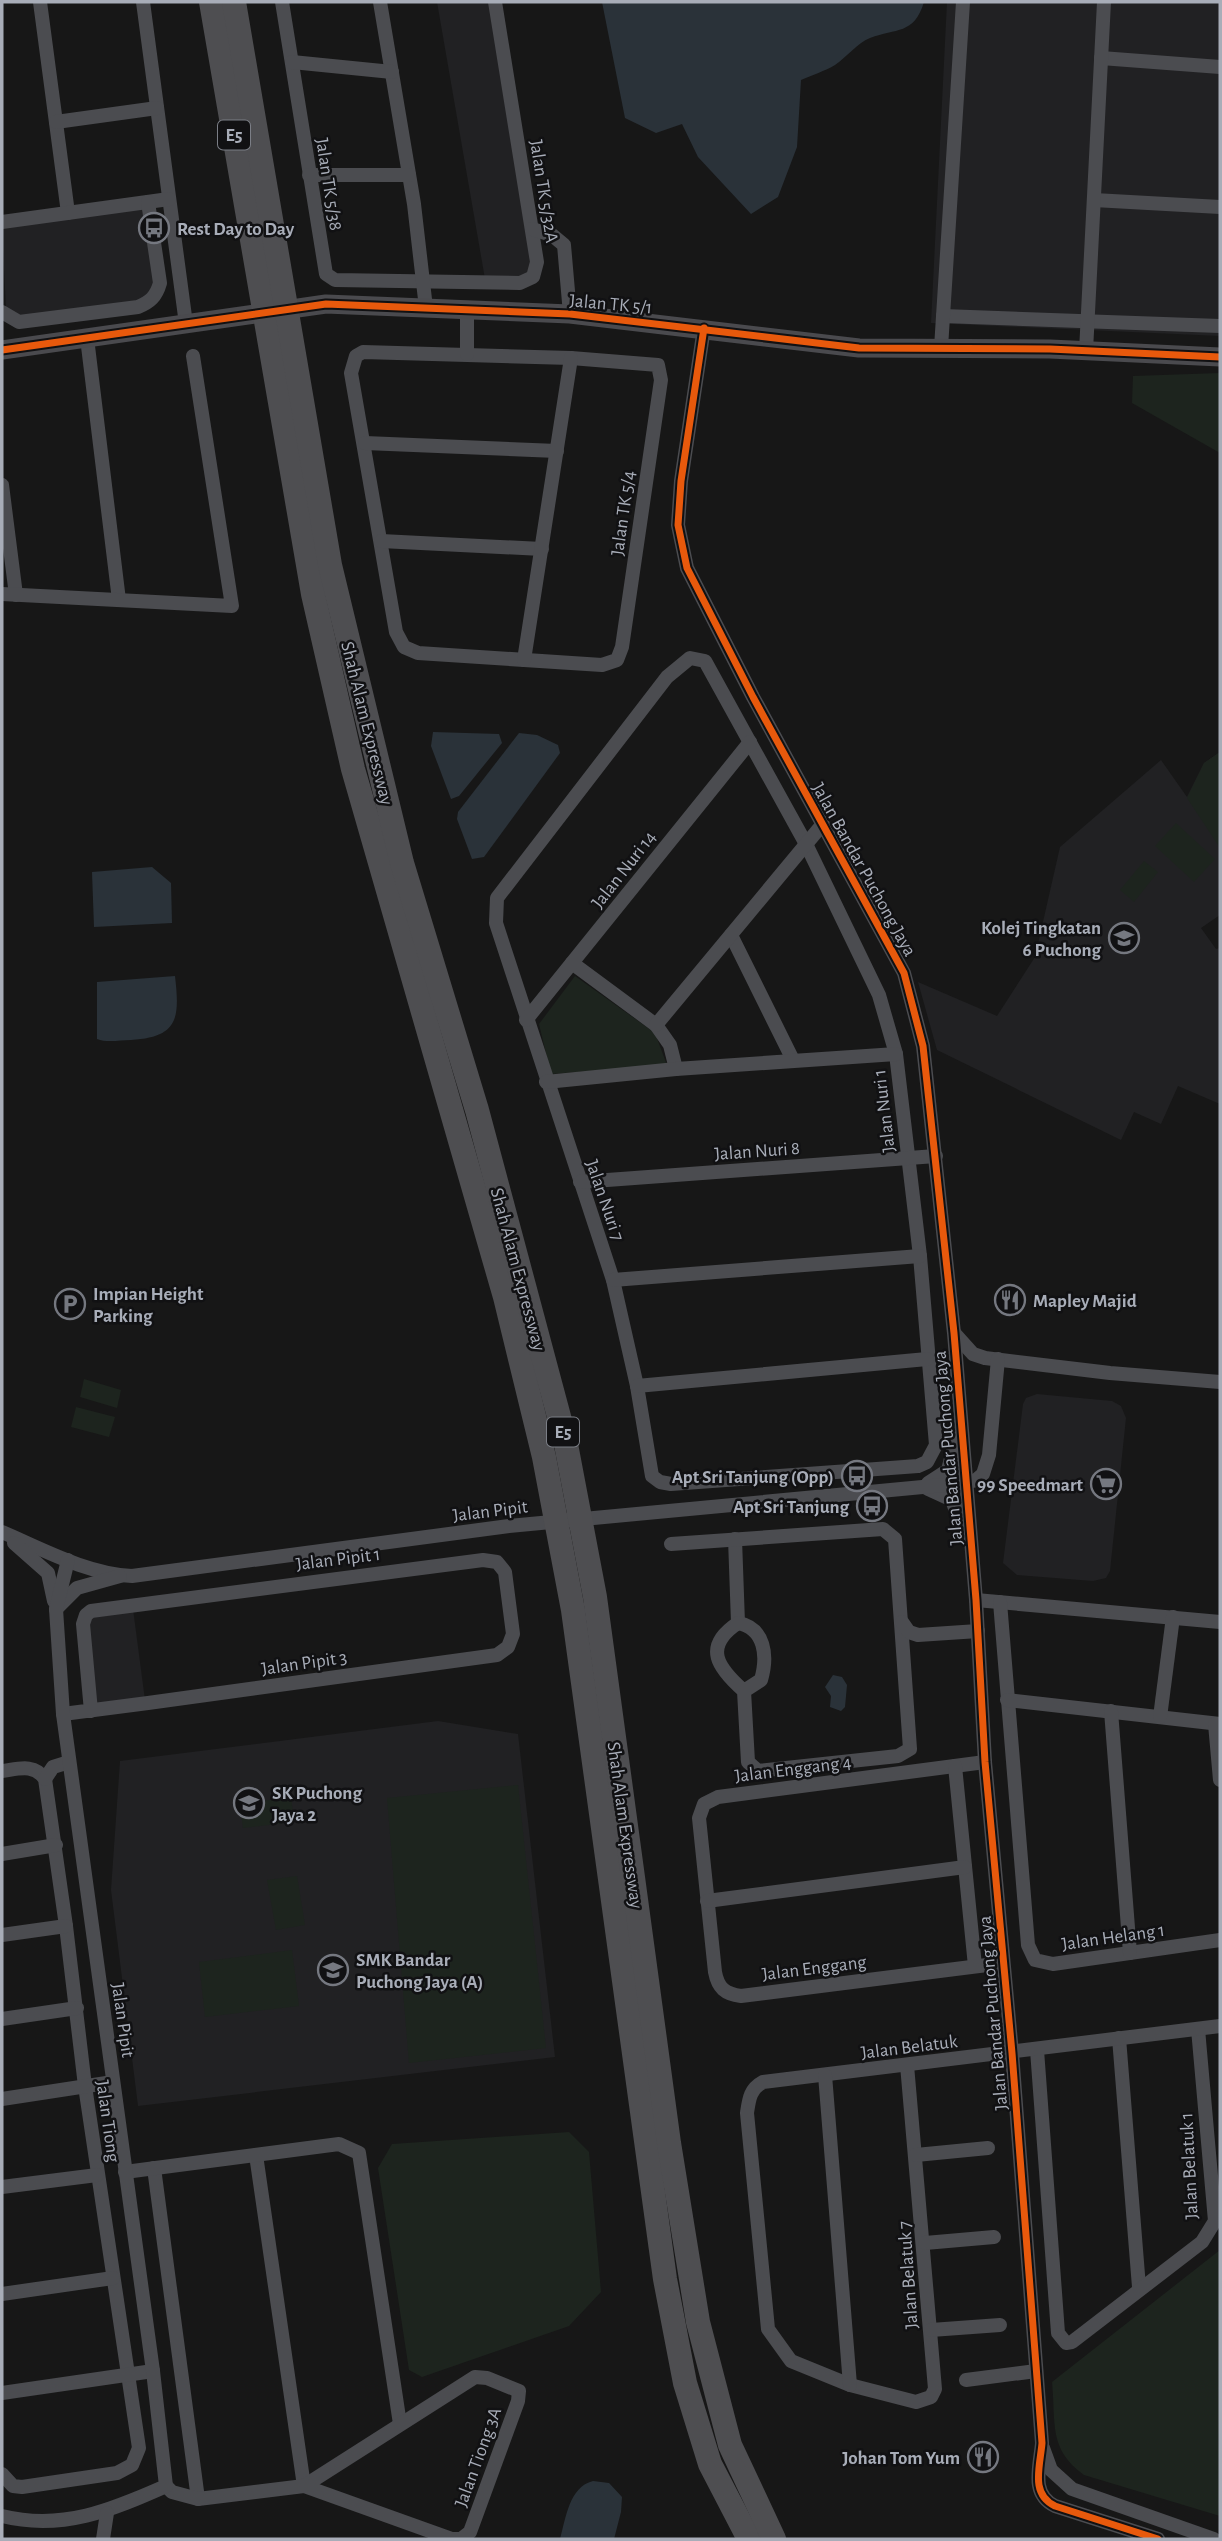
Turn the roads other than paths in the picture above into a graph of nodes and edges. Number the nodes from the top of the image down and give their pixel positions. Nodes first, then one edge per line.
1 (40, 2) edge
2 (143, 2) edge
3 (211, 2) edge
4 (234, 2) edge
5 (282, 2) edge
6 (380, 2) edge
7 (495, 2) edge
8 (963, 2) edge
9 (1104, 2) edge
10 (1101, 58) junction
11 (292, 62) junction
12 (1220, 66) edge
13 (392, 72) junction
14 (157, 108) junction
15 (56, 122) junction
16 (309, 175) junction
17 (409, 175) junction
18 (169, 199) junction
19 (1094, 200) junction
20 (148, 202) junction
21 (1220, 206) edge
22 (68, 213) junction
23 (2, 222) edge
24 (532, 229) junction
25 (268, 268) junction
26 (423, 282) junction
27 (426, 307) junction
28 (467, 309) junction
29 (2, 312) edge
30 (570, 314) junction
31 (943, 316) junction
32 (1087, 321) junction
33 (187, 324) junction
34 (1220, 326) edge
35 (704, 328) junction
36 (279, 336) junction
37 (87, 338) junction
38 (941, 348) junction
39 (2, 351) edge
40 (1086, 351) junction
41 (467, 354) junction
42 (193, 356) dead end
43 (1220, 356) edge
44 (571, 358) junction
45 (365, 443) junction
46 (557, 451) junction
47 (2, 485) edge
48 (381, 541) junction
49 (542, 549) junction
50 (9, 594) edge
51 (119, 600) junction
52 (524, 660) junction
53 (750, 742) junction
54 (822, 825) junction
55 (806, 844) junction
56 (496, 923) joint
57 (731, 935) junction
58 (572, 963) junction
59 (526, 1020) junction
60 (656, 1025) junction
61 (895, 1054) junction
62 (793, 1060) junction
63 (676, 1069) junction
64 (546, 1082) junction
65 (936, 1156) junction
66 (908, 1158) junction
67 (580, 1182) junction
68 (920, 1256) junction
69 (613, 1280) junction
70 (954, 1333) junction
71 (927, 1359) junction
72 (998, 1359) junction
73 (1220, 1381) edge
74 (637, 1386) junction
75 (960, 1416) junction
76 (965, 1483) junction
77 (671, 1484) joint
78 (920, 1487) junction
79 (2, 1533) edge
80 (735, 1539) junction
81 (671, 1544) dead end
82 (68, 1560) junction
83 (121, 1576) junction
84 (976, 1593) junction
85 (1000, 1602) junction
86 (55, 1609) junction
87 (510, 1609) joint
88 (1172, 1617) junction
89 (902, 1622) junction
90 (1220, 1622) edge
91 (738, 1623) junction
92 (978, 1631) junction
93 (918, 1635) junction
94 (904, 1654) junction
95 (744, 1691) junction
96 (1007, 1700) junction
97 (91, 1711) junction
98 (1111, 1711) junction
99 (63, 1714) junction
100 (1160, 1717) junction
101 (1217, 1724) edge
102 (69, 1762) junction
103 (985, 1762) junction
104 (955, 1766) junction
105 (2, 1772) edge
106 (42, 1775) junction
107 (1220, 1780) edge
108 (56, 1845) junction
109 (2, 1854) edge
110 (965, 1867) junction
111 (707, 1901) junction
112 (66, 1926) junction
113 (2, 1935) edge
114 (1220, 1940) edge
115 (1130, 1954) junction
116 (1003, 1963) junction
117 (975, 1966) junction
118 (77, 2008) junction
119 (2, 2019) edge
120 (1220, 2026) edge
121 (1198, 2029) junction
122 (1119, 2038) junction
123 (1037, 2050) junction
124 (1012, 2053) junction
125 (908, 2065) junction
126 (825, 2075) junction
127 (113, 2082) junction
128 (85, 2086) junction
129 (2, 2099) edge
130 (988, 2148) dead end
131 (256, 2155) junction
132 (916, 2155) junction
133 (154, 2168) junction
134 (125, 2172) junction
135 (97, 2175) junction
136 (2, 2187) edge
137 (994, 2237) dead end
138 (925, 2243) junction
139 (113, 2278) junction
140 (1139, 2287) junction
141 (2, 2294) edge
142 (1000, 2325) dead end
143 (931, 2330) junction
144 (153, 2371) junction
145 (1036, 2371) junction
146 (126, 2375) junction
147 (966, 2380) dead end
148 (849, 2385) junction
149 (2, 2393) edge
150 (400, 2424) junction
151 (1042, 2443) junction
152 (2, 2474) edge
153 (166, 2486) junction
154 (304, 2486) junction
155 (198, 2499) junction
156 (107, 2513) junction
157 (2, 2516) edge
158 (103, 2539) edge
159 (749, 2539) edge
160 (775, 2539) edge
161 (1158, 2539) edge
162 (1214, 2539) edge

1 - 15 street
2 - 14 street
3 - 25 highway, Shah Alam Expressway / E5
4 - 25 highway, Shah Alam Expressway / E5
5 - 11 street, Jalan TK 5/38
6 - 13 street
7 - 24 street, Jalan TK 5/32A
8 - 31 street
9 - 10 street
10 - 12 street
10 - 19 street
11 - 13 street
11 - 16 street, Jalan TK 5/38
13 - 17 street
14 - 15 street
14 - 18 street
15 - 22 street
16 - 17 street
16 - 26 street, Jalan TK 5/38
17 - 26 street
18 - 20 street
18 - 33 street
19 - 21 street
19 - 32 street
20 - 22 street
20 - 29 street
22 - 23 street
24 - 26 street, Jalan TK 5/32A
24 - 30 street
25 - 36 highway, Shah Alam Expressway / E5
26 - 27 street
27 - 28 street, Jalan TK 5/1
27 - 33 street, Jalan TK 5/1
28 - 30 street, Jalan TK 5/1
28 - 41 street
30 - 35 street, Jalan TK 5/1
31 - 32 street
31 - 38 street
32 - 34 street
32 - 40 street
33 - 37 street, Jalan TK 5/1
35 - 38 street, Jalan TK 5/1
35 - 54 street, Jalan Bandar Puchong Jaya
36 - 159 highway, Shah Alam Expressway / E5
36 - 160 highway, Shah Alam Expressway / E5
37 - 39 street, Jalan TK 5/1
37 - 51 street
38 - 40 street, Jalan TK 5/1
40 - 43 street, Jalan TK 5/1
41 - 44 street
41 - 45 street
42 - 51 street
44 - 46 street
44 - 52 street, Jalan TK 5/4
45 - 46 street
45 - 48 street
46 - 49 street
47 - 50 street
48 - 49 street
48 - 52 street
49 - 52 street
50 - 51 street
53 - 55 street, Jalan Nuri 1
53 - 56 street, Jalan Nuri 1
53 - 58 street, Jalan Nuri 14
54 - 55 street
54 - 65 street, Jalan Bandar Puchong Jaya
55 - 57 street
55 - 61 street, Jalan Nuri 1
56 - 59 street, Jalan Nuri 7
57 - 60 street
57 - 62 street
58 - 59 street, Jalan Nuri 14
58 - 60 street
59 - 64 street, Jalan Nuri 7
60 - 63 street
61 - 62 street
61 - 66 street, Jalan Nuri 1
62 - 63 street
63 - 64 street
64 - 67 street, Jalan Nuri 7
65 - 66 street, Jalan Nuri 8
65 - 70 street, Jalan Bandar Puchong Jaya
66 - 67 street, Jalan Nuri 8
66 - 68 street, Jalan Nuri 1
67 - 69 street, Jalan Nuri 7
68 - 69 street
68 - 71 street, Jalan Nuri 1
69 - 74 street, Jalan Nuri 7
70 - 72 street
70 - 75 street, Jalan Bandar Puchong Jaya
71 - 74 street
71 - 77 street, Jalan Nuri 1
72 - 73 street
72 - 76 street
74 - 77 street, Jalan Nuri 7
75 - 76 street, Jalan Bandar Puchong Jaya
75 - 78 street
76 - 78 street, Jalan Pipit
76 - 84 street, Jalan Bandar Puchong Jaya
78 - 83 street, Jalan Pipit
78 - 84 street
79 - 82 street, Jalan Pipit
79 - 86 street
80 - 81 street
80 - 89 street
80 - 91 street
82 - 83 street, Jalan Pipit
82 - 86 street, Jalan Pipit
83 - 86 street
84 - 85 street
84 - 92 street, Jalan Bandar Puchong Jaya
85 - 88 street
85 - 96 street, Jalan Helang 1
86 - 99 street, Jalan Pipit
87 - 97 street, Jalan Pipit 3
87 - 97 street, Jalan Pipit 1
88 - 90 street
88 - 100 street
89 - 93 street
89 - 94 street
91 - 95 street
91 - 95 street
92 - 93 street
92 - 103 street, Jalan Bandar Puchong Jaya
93 - 94 street
94 - 95 street
96 - 98 street
96 - 115 street, Jalan Helang 1
97 - 99 street, Jalan Pipit 3
98 - 100 street
98 - 115 street
99 - 102 street, Jalan Pipit
100 - 101 street
101 - 107 street
102 - 106 street
102 - 127 street, Jalan Pipit
103 - 104 street, Jalan Enggang 4
103 - 116 street, Jalan Bandar Puchong Jaya
104 - 110 street
104 - 111 street, Jalan Enggang 4
105 - 106 street
106 - 108 street, Jalan Tiong
108 - 109 street
108 - 112 street, Jalan Tiong
110 - 111 street
110 - 117 street
111 - 117 street, Jalan Enggang
112 - 113 street
112 - 118 street, Jalan Tiong
114 - 115 street, Jalan Helang 1
116 - 117 street, Jalan Enggang
116 - 124 street, Jalan Bandar Puchong Jaya
118 - 119 street
118 - 128 street, Jalan Tiong
120 - 121 street, Jalan Belatuk
121 - 122 street, Jalan Belatuk
121 - 140 street, Jalan Belatuk 1
122 - 123 street, Jalan Belatuk
122 - 140 street
123 - 124 street, Jalan Belatuk
123 - 140 street, Jalan Belatuk 1
124 - 125 street, Jalan Belatuk
124 - 145 street, Jalan Bandar Puchong Jaya
125 - 126 street, Jalan Belatuk
125 - 132 street, Jalan Belatuk 7
126 - 148 street
126 - 148 street, Jalan Belatuk
127 - 128 street
127 - 134 street, Jalan Pipit
128 - 129 street
128 - 135 street, Jalan Tiong
130 - 132 street
131 - 133 street
131 - 150 street
131 - 154 street
132 - 138 street, Jalan Belatuk 7
133 - 134 street
133 - 155 street
134 - 144 street, Jalan Pipit
135 - 136 street
135 - 139 street, Jalan Tiong
137 - 138 street
138 - 143 street, Jalan Belatuk 7
139 - 141 street
139 - 146 street, Jalan Tiong
142 - 143 street
143 - 148 street, Jalan Belatuk 7
144 - 146 street
144 - 153 street, Jalan Pipit
145 - 147 street
145 - 151 street, Jalan Bandar Puchong Jaya
146 - 149 street
146 - 152 street, Jalan Tiong
150 - 154 street
150 - 154 street, Jalan Tiong 3A
151 - 161 street, Jalan Bandar Puchong Jaya
151 - 162 street, Jalan Bandar Puchong Jaya
153 - 155 street
153 - 156 street
154 - 155 street
156 - 157 street
156 - 158 street

